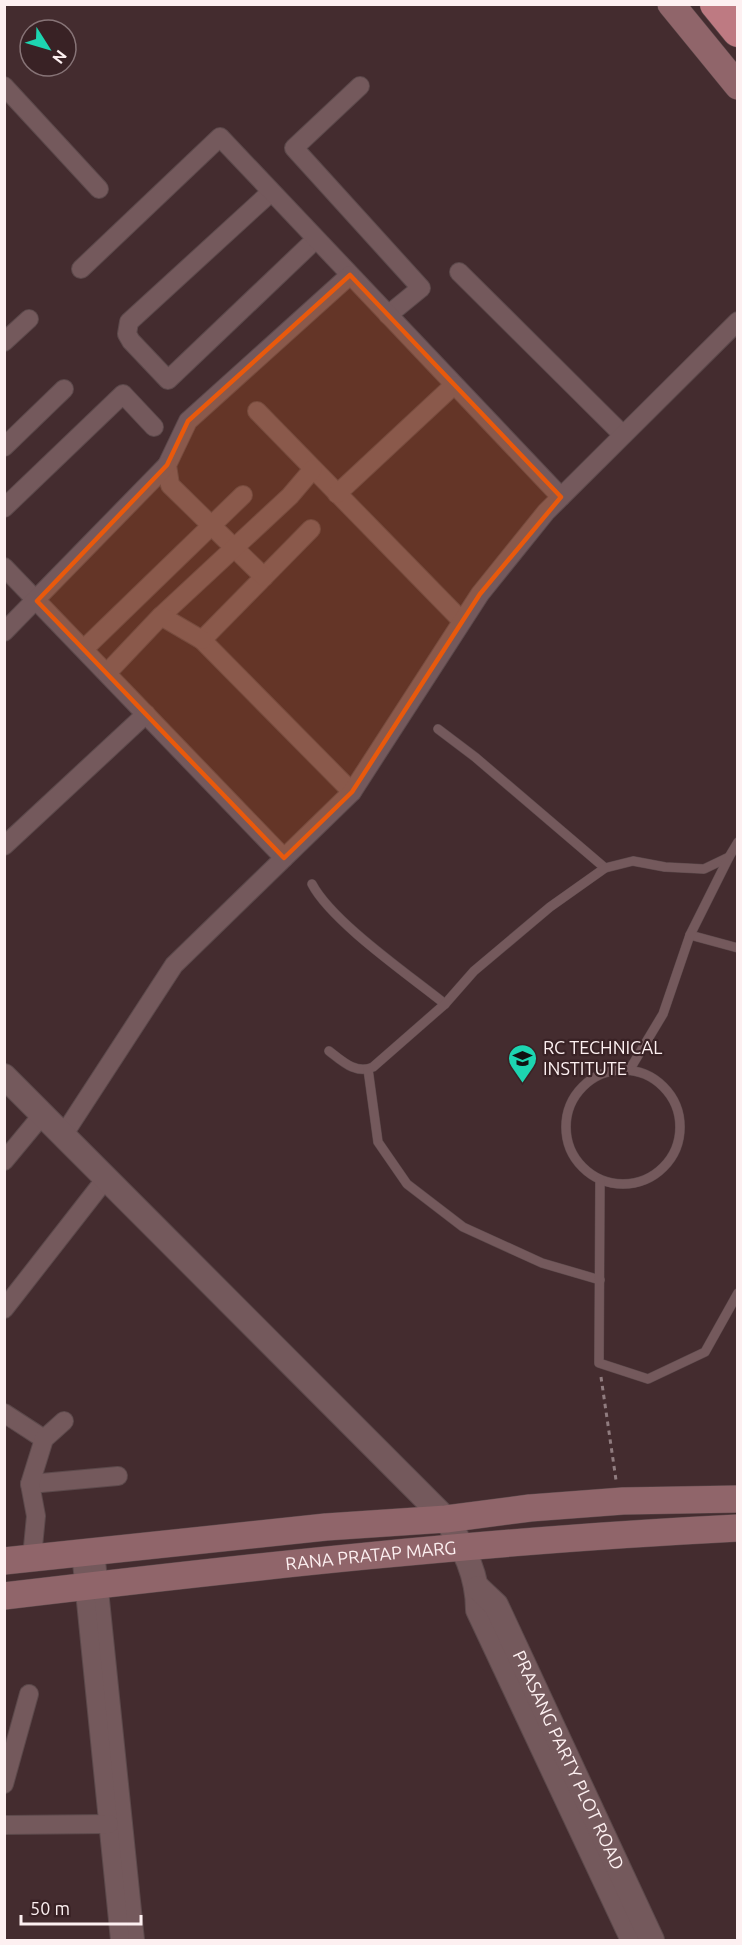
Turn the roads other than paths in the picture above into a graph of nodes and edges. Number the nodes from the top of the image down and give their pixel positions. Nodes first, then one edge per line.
1 (672, 4) edge
2 (717, 4) edge
3 (738, 31) edge
4 (5, 86) edge
5 (360, 86) dead end
6 (738, 86) edge
7 (99, 189) dead end
8 (271, 192) junction
9 (316, 239) junction
10 (81, 269) dead end
11 (459, 272) dead end
12 (350, 275) junction
13 (388, 315) junction
14 (29, 319) dead end
15 (738, 321) edge
16 (4, 342) edge
17 (454, 385) junction
18 (64, 389) dead end
19 (256, 411) dead end
20 (154, 427) dead end
21 (623, 435) junction
22 (4, 447) edge
23 (167, 465) junction
24 (313, 469) junction
25 (337, 494) junction
26 (243, 495) dead end
27 (561, 497) junction
28 (4, 508) edge
29 (212, 526) junction
30 (311, 529) dead end
31 (234, 548) junction
32 (4, 567) edge
33 (264, 577) junction
34 (37, 601) junction
35 (161, 616) junction
36 (462, 621) junction
37 (4, 632) edge
38 (202, 640) junction
39 (84, 649) junction
40 (107, 674) junction
41 (147, 714) junction
42 (438, 729) dead end
43 (352, 792) junction
44 (738, 842) edge
45 (4, 846) edge
46 (729, 857) junction
47 (284, 858) junction
48 (605, 868) junction
49 (312, 884) dead end
50 (690, 935) junction
51 (738, 948) edge
52 (445, 1004) junction
53 (329, 1051) dead end
54 (368, 1069) junction
55 (630, 1070) junction
56 (4, 1076) edge
57 (43, 1114) junction
58 (64, 1134) junction
59 (4, 1161) edge
60 (107, 1177) junction
61 (600, 1181) junction
62 (600, 1280) junction
63 (738, 1293) edge
64 (4, 1309) edge
65 (4, 1413) edge
66 (64, 1421) dead end
67 (44, 1439) junction
68 (118, 1476) dead end
69 (30, 1484) junction
70 (738, 1500) edge
71 (626, 1502) junction
72 (446, 1519) junction
73 (738, 1528) edge
74 (630, 1533) junction
75 (464, 1548) junction
76 (88, 1552) junction
77 (32, 1557) junction
78 (4, 1561) edge
79 (92, 1585) junction
80 (478, 1587) junction
81 (4, 1596) edge
82 (29, 1694) dead end
83 (4, 1784) edge
84 (109, 1824) junction
85 (4, 1825) edge
86 (124, 1902) junction
87 (120, 1941) edge
88 (135, 1941) edge
89 (633, 1941) edge
90 (652, 1941) edge

1 - 6 main road
2 - 3 highway
4 - 7 street
5 - 13 street
8 - 9 street
8 - 9 street
8 - 10 street
9 - 12 street
11 - 21 street
12 - 13 street
12 - 23 street
13 - 17 street
14 - 16 street
15 - 21 street
17 - 25 street
17 - 27 street
18 - 22 street
19 - 24 street
20 - 28 street
21 - 27 street
23 - 29 street
23 - 34 street
24 - 25 street
24 - 31 street
25 - 36 street
26 - 29 street
27 - 36 street
29 - 31 street
29 - 39 street
30 - 33 street
31 - 33 street
31 - 35 street
32 - 34 street
33 - 38 street
34 - 37 street
34 - 39 street
35 - 38 street
35 - 40 street
36 - 43 street
38 - 43 street
39 - 40 street
40 - 41 street
41 - 45 street
41 - 47 street
42 - 48 lane
43 - 47 street
44 - 46 lane
46 - 48 lane
46 - 50 lane
47 - 58 street
48 - 52 lane
49 - 52 lane
50 - 51 lane
50 - 55 lane
52 - 54 lane
53 - 54 lane
54 - 62 lane
55 - 61 lane
55 - 61 lane
56 - 57 street, PRASANG PARTY PLOT ROAD
57 - 58 street, PRASANG PARTY PLOT ROAD
57 - 59 street
58 - 60 street, PRASANG PARTY PLOT ROAD
60 - 64 street
60 - 72 street, PRASANG PARTY PLOT ROAD
61 - 62 lane
62 - 63 lane
65 - 67 street
66 - 67 street
67 - 69 street
68 - 69 street
69 - 77 street
70 - 71 main road, RANA PRATAP MARG
71 - 72 main road, RANA PRATAP MARG
71 - 74 main road
72 - 75 street, PRASANG PARTY PLOT ROAD
72 - 76 main road, RANA PRATAP MARG
73 - 74 main road, RANA PRATAP MARG
74 - 75 main road, RANA PRATAP MARG
75 - 79 main road, RANA PRATAP MARG
75 - 80 street, PRASANG PARTY PLOT ROAD
76 - 77 main road, RANA PRATAP MARG
76 - 79 street
77 - 78 main road, RANA PRATAP MARG
79 - 81 main road, RANA PRATAP MARG
79 - 84 street
79 - 86 street
80 - 89 street, PRASANG PARTY PLOT ROAD
80 - 90 street, PRASANG PARTY PLOT ROAD
82 - 83 street
84 - 85 street
84 - 86 street
86 - 87 street
86 - 88 street

